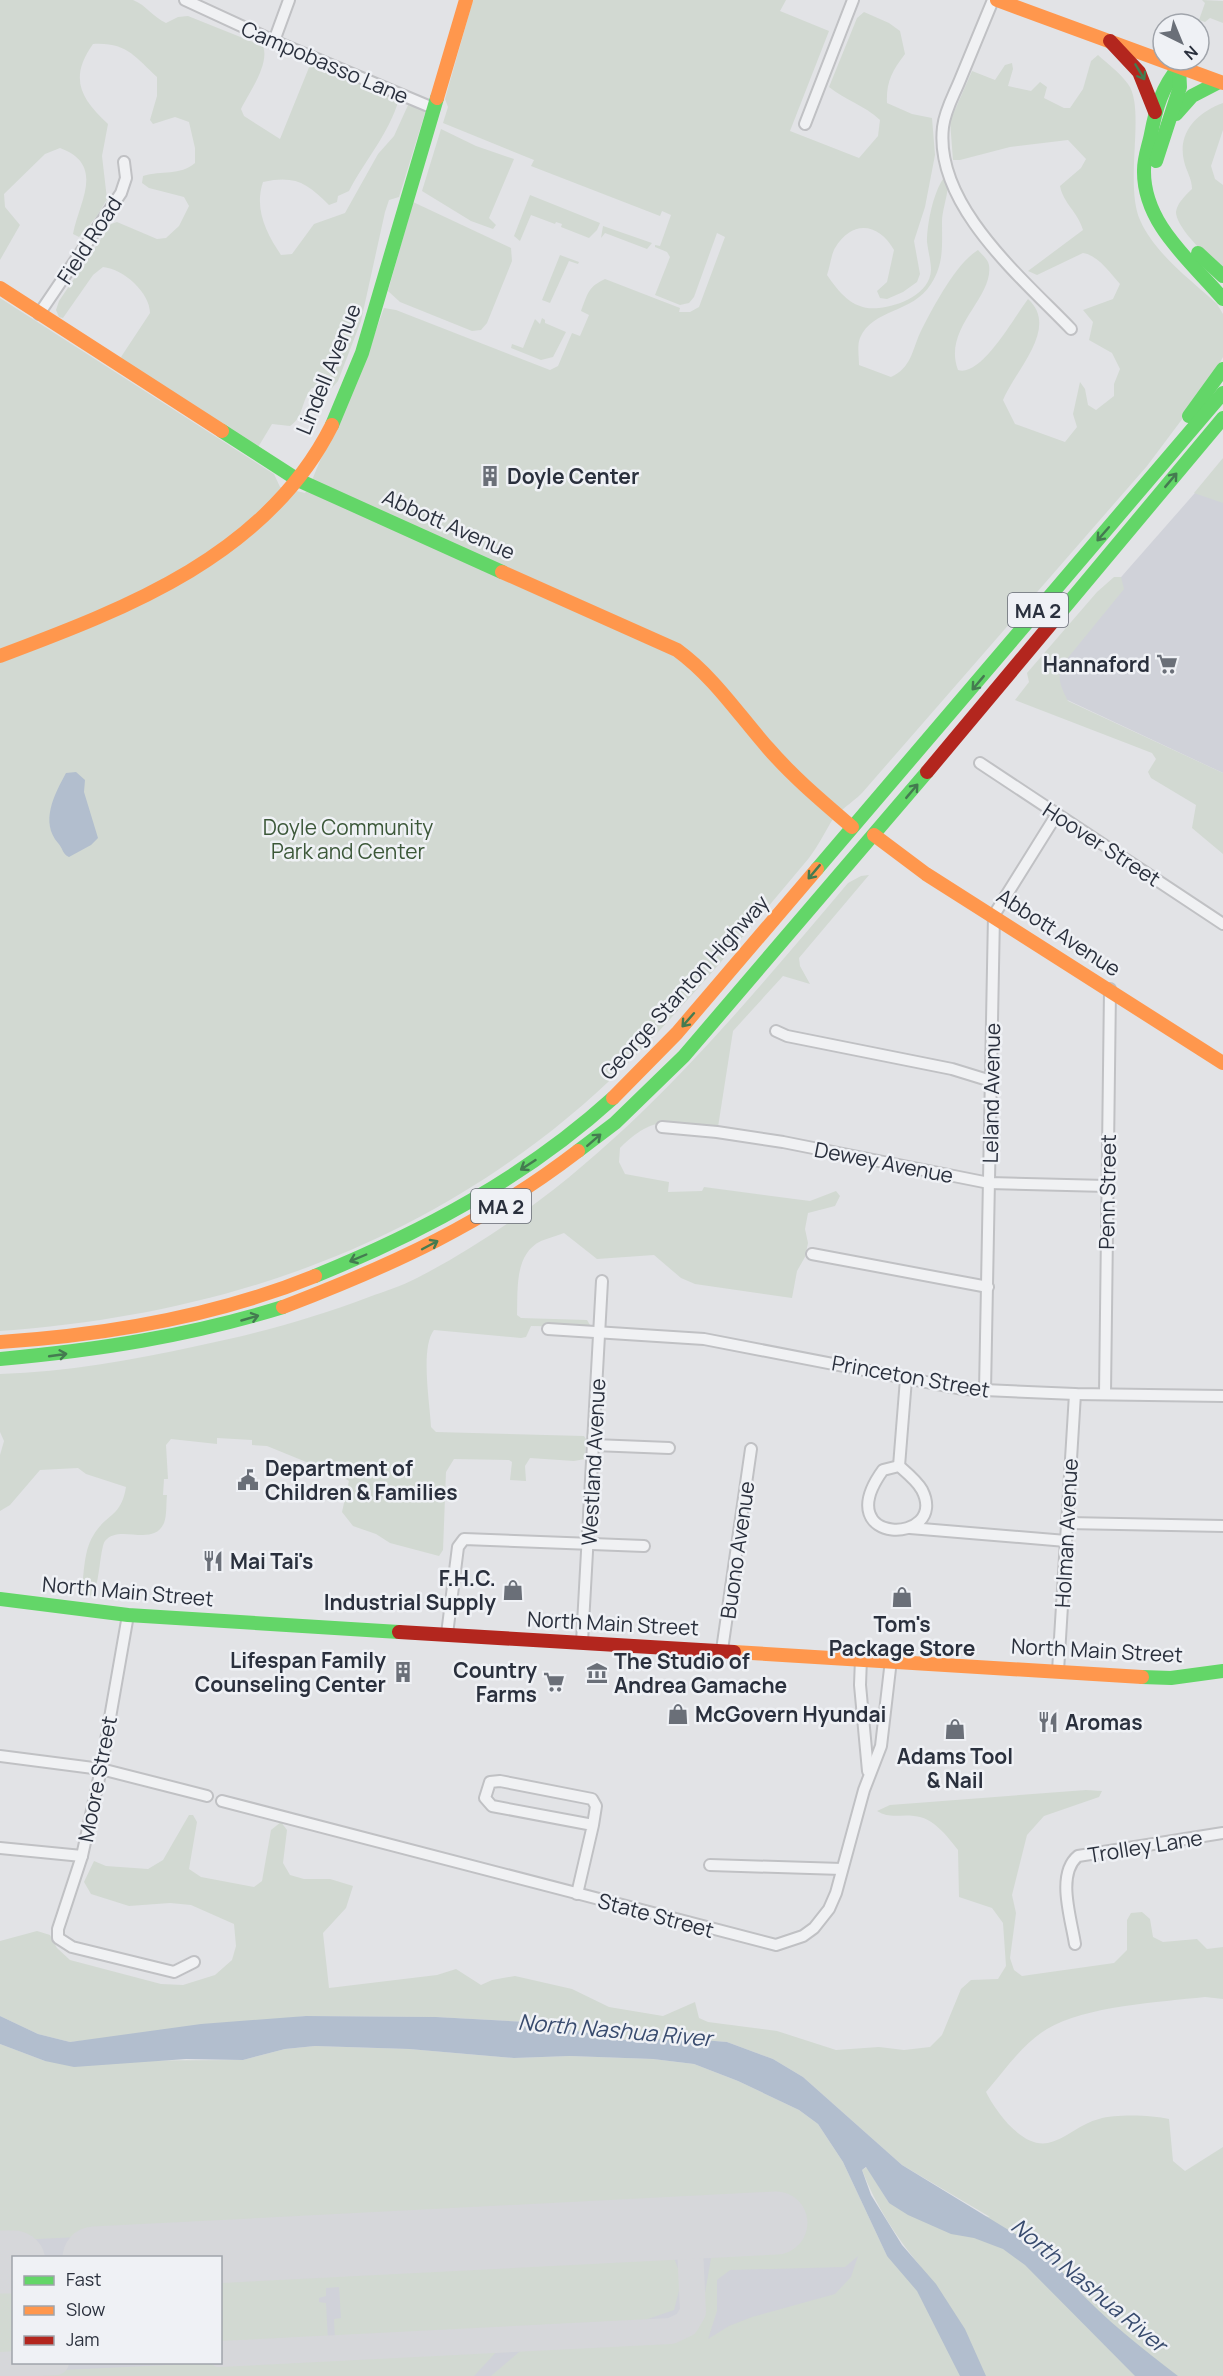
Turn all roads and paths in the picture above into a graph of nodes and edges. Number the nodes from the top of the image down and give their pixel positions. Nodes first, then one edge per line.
1 (185, 0) edge
2 (290, 0) edge
3 (466, 0) edge
4 (853, 0) edge
5 (995, 0) edge
6 (274, 41) junction
7 (1110, 41) junction
8 (1151, 56) edge
9 (1174, 72) edge
10 (1179, 72) edge
11 (1193, 72) edge
12 (1221, 82) edge
13 (433, 108) junction
14 (1155, 112) junction
15 (1171, 120) junction
16 (804, 124) dead end
17 (124, 162) dead end
18 (1223, 276) edge
19 (0, 288) edge
20 (1223, 300) edge
21 (39, 314) junction
22 (1071, 329) dead end
23 (1223, 369) edge
24 (1223, 393) edge
25 (1223, 418) edge
26 (298, 480) junction
27 (1122, 512) junction
28 (0, 656) edge
29 (980, 763) dead end
30 (1057, 814) junction
31 (852, 827) junction
32 (874, 835) junction
33 (994, 915) junction
34 (1223, 924) edge
35 (1110, 989) junction
36 (776, 1031) dead end
37 (1223, 1063) edge
38 (991, 1081) junction
39 (662, 1127) dead end
40 (989, 1183) junction
41 (1107, 1186) junction
42 (812, 1254) dead end
43 (602, 1281) dead end
44 (988, 1287) junction
45 (548, 1329) dead end
46 (600, 1333) junction
47 (0, 1342) edge
48 (0, 1359) edge
49 (906, 1379) junction
50 (985, 1390) junction
51 (1105, 1394) junction
52 (1075, 1395) junction
53 (1223, 1396) edge
54 (594, 1445) junction
55 (669, 1448) dead end
56 (752, 1449) dead end
57 (900, 1466) junction
58 (1067, 1523) junction
59 (1223, 1526) edge
60 (910, 1528) junction
61 (1066, 1541) junction
62 (589, 1546) junction
63 (644, 1546) dead end
64 (0, 1599) edge
65 (128, 1615) junction
66 (447, 1634) junction
67 (582, 1642) junction
68 (722, 1650) junction
69 (861, 1658) junction
70 (891, 1660) junction
71 (1058, 1671) junction
72 (1223, 1671) edge
73 (0, 1756) edge
74 (101, 1769) junction
75 (868, 1776) junction
76 (207, 1796) dead end
77 (222, 1800) dead end
78 (593, 1825) junction
79 (1223, 1833) edge
80 (0, 1848) edge
81 (82, 1856) junction
82 (710, 1865) dead end
83 (842, 1869) junction
84 (577, 1894) junction
85 (1075, 1944) dead end
86 (194, 1962) dead end

1 - 6 street, Campobasso Lane
2 - 6 street
3 - 13 main road, Lindell Avenue
4 - 16 street
5 - 7 main road
5 - 22 street
6 - 13 street, Campobasso Lane
7 - 8 main road
7 -> 14 main road
9 - 14 main road
10 - 15 main road
11 - 12 main road
12 - 15 main road
13 - 26 main road, Lindell Avenue
14 - 20 main road
15 - 18 main road
17 - 21 street, Field Road
19 - 21 main road, Abbott Avenue
21 - 26 main road, Abbott Avenue
23 - 27 main road
24 - 27 main road, George Stanton Highway / MA 2
32 -> 25 main road, George Stanton Highway / MA 2
26 - 28 main road, Lindell Avenue
26 - 31 main road, Abbott Avenue
27 -> 31 main road, George Stanton Highway / MA 2
29 - 30 street, Hoover Street
30 - 33 street
30 - 34 street, Hoover Street
31 -> 47 main road, George Stanton Highway / MA 2
32 - 33 main road, Abbott Avenue
48 -> 32 main road, George Stanton Highway / MA 2
33 - 35 main road, Abbott Avenue
33 - 38 street, Leland Avenue
35 - 37 main road, Abbott Avenue
35 - 41 street, Penn Street
36 - 38 street
38 - 40 street, Leland Avenue
39 - 40 street, Dewey Avenue
40 - 41 street, Dewey Avenue
40 - 44 street, Leland Avenue
41 - 51 street, Penn Street
42 - 44 street
43 - 46 street, Westland Avenue
44 - 50 street, Leland Avenue
45 - 46 street, Princeton Street
46 - 49 street, Princeton Street
46 - 54 street, Westland Avenue
49 - 50 street, Princeton Street
49 - 57 street
50 - 52 street, Princeton Street
51 - 52 street, Princeton Street
51 - 53 street, Princeton Street
52 - 58 street, Holman Avenue
54 - 55 street
54 - 62 street, Westland Avenue
56 - 68 street, Buono Avenue
57 - 60 street
57 - 60 street
58 - 59 street
58 - 61 street, Holman Avenue
60 - 61 street
61 - 71 street, Holman Avenue
62 - 63 street
62 - 66 street
62 - 67 street, Westland Avenue
64 - 65 main road, North Main Street
65 - 66 main road, North Main Street
65 - 74 street, Moore Street
66 - 67 main road, North Main Street
67 - 68 main road, North Main Street
68 - 69 main road, North Main Street
69 - 70 main road, North Main Street
69 - 75 street
70 - 71 main road, North Main Street
70 - 75 street, State Street
71 - 72 main road, North Main Street
73 - 74 street
74 - 76 street
74 - 81 street, Moore Street
75 - 83 street, State Street
77 - 84 street, State Street
78 - 78 street
78 - 84 street
79 - 85 street, Trolley Lane
80 - 81 street
81 - 86 street, Moore Street
82 - 83 street
83 - 84 street, State Street

